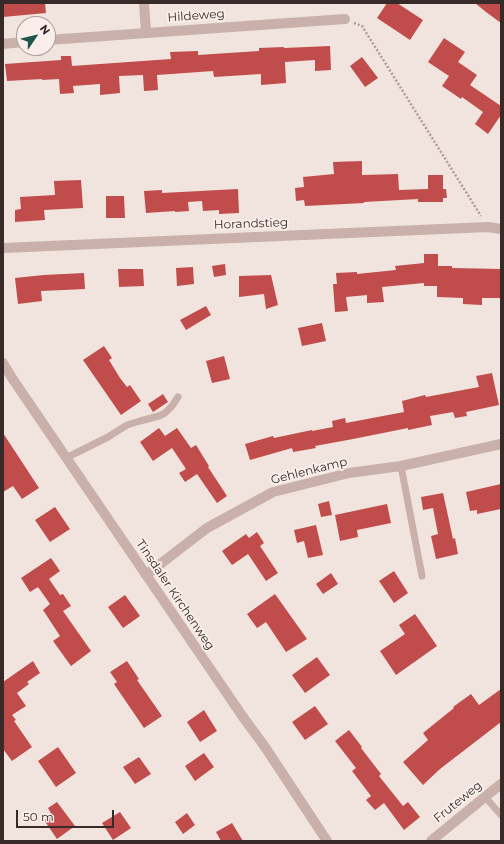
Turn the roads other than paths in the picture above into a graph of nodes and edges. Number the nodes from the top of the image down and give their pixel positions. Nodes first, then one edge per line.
1 (144, 3) edge
2 (345, 18) road end
3 (146, 32) junction
4 (56, 39) edge
5 (16, 43) edge
6 (3, 44) edge
7 (501, 229) edge
8 (3, 248) edge
9 (3, 363) edge
10 (178, 397) dead end
11 (501, 444) edge
12 (66, 458) junction
13 (401, 466) junction
14 (146, 575) junction
15 (422, 576) dead end
16 (501, 784) edge
17 (485, 797) junction
18 (501, 815) edge
19 (327, 841) edge
20 (430, 841) edge

1 - 3 street
2 - 3 street, Hildeweg
3 - 4 street, Hildeweg
5 - 6 street
7 - 8 street, Horandstieg
9 - 12 street, Tinsdaler Kirchenweg
10 - 12 lane
11 - 13 street, Gehlenkamp
12 - 14 street, Tinsdaler Kirchenweg
13 - 14 street, Gehlenkamp
13 - 15 lane
14 - 19 street, Tinsdaler Kirchenweg
16 - 17 street, Fruteweg
17 - 18 lane
17 - 20 street, Fruteweg

